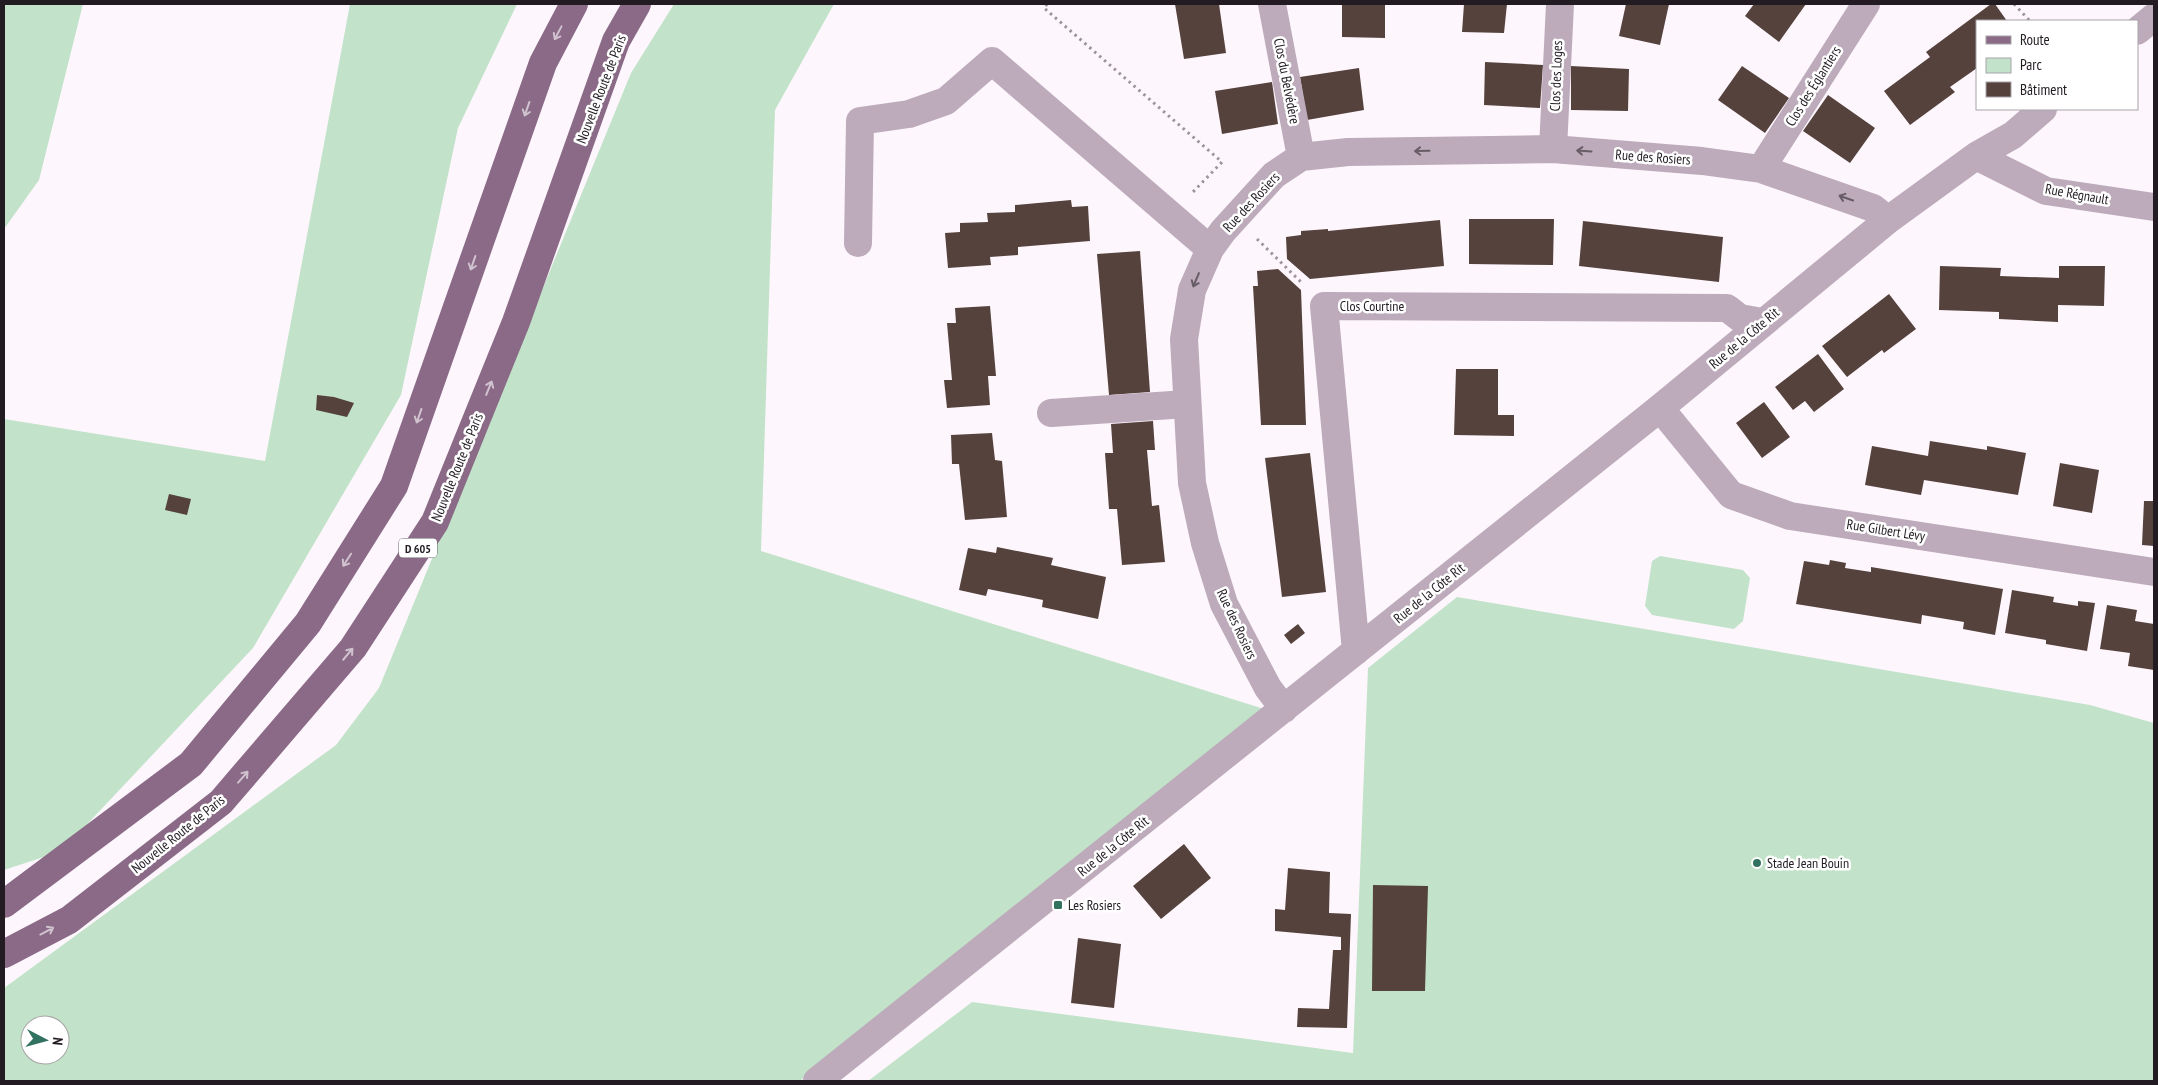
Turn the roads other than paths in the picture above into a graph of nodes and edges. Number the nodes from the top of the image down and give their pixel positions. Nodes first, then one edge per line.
1 (574, 4) edge
2 (637, 4) edge
3 (1272, 4) edge
4 (1560, 4) edge
5 (1866, 4) edge
6 (2154, 17) edge
7 (2138, 30) edge
8 (2043, 110) edge
9 (1553, 149) junction
10 (1976, 156) junction
11 (1301, 158) junction
12 (1761, 169) junction
13 (2154, 207) edge
14 (1888, 220) junction
15 (858, 243) dead end
16 (1210, 249) junction
17 (1762, 322) junction
18 (1187, 404) junction
19 (1660, 408) junction
20 (1050, 413) dead end
21 (2154, 572) edge
22 (1356, 651) junction
23 (1284, 709) junction
24 (4, 904) edge
25 (4, 954) edge
26 (817, 1081) edge

1 -> 24 main road
25 -> 2 main road, Nouvelle Route de Paris / D 605
3 - 11 street, Clos du Belvédère
4 - 9 street, Clos des Loges
5 - 12 street, Clos des Églantiers
6 - 7 street
8 - 10 street, Rue de la Côte Rit
9 -> 11 street, Rue des Rosiers
12 -> 9 street, Rue des Rosiers
10 - 13 street, Rue Régnault
10 - 14 street, Rue de la Côte Rit
11 - 16 street, Rue des Rosiers
14 -> 12 street, Rue des Rosiers
14 - 17 street, Rue de la Côte Rit
15 - 16 street
16 -> 18 street, Rue des Rosiers
17 - 19 street, Rue de la Côte Rit
17 - 22 street, Clos Courtine
18 - 20 street
18 - 23 street, Rue des Rosiers
19 - 21 street, Rue Gilbert Lévy
19 - 22 street, Rue de la Côte Rit
22 - 23 street, Rue de la Côte Rit
23 - 26 street, Rue de la Côte Rit

